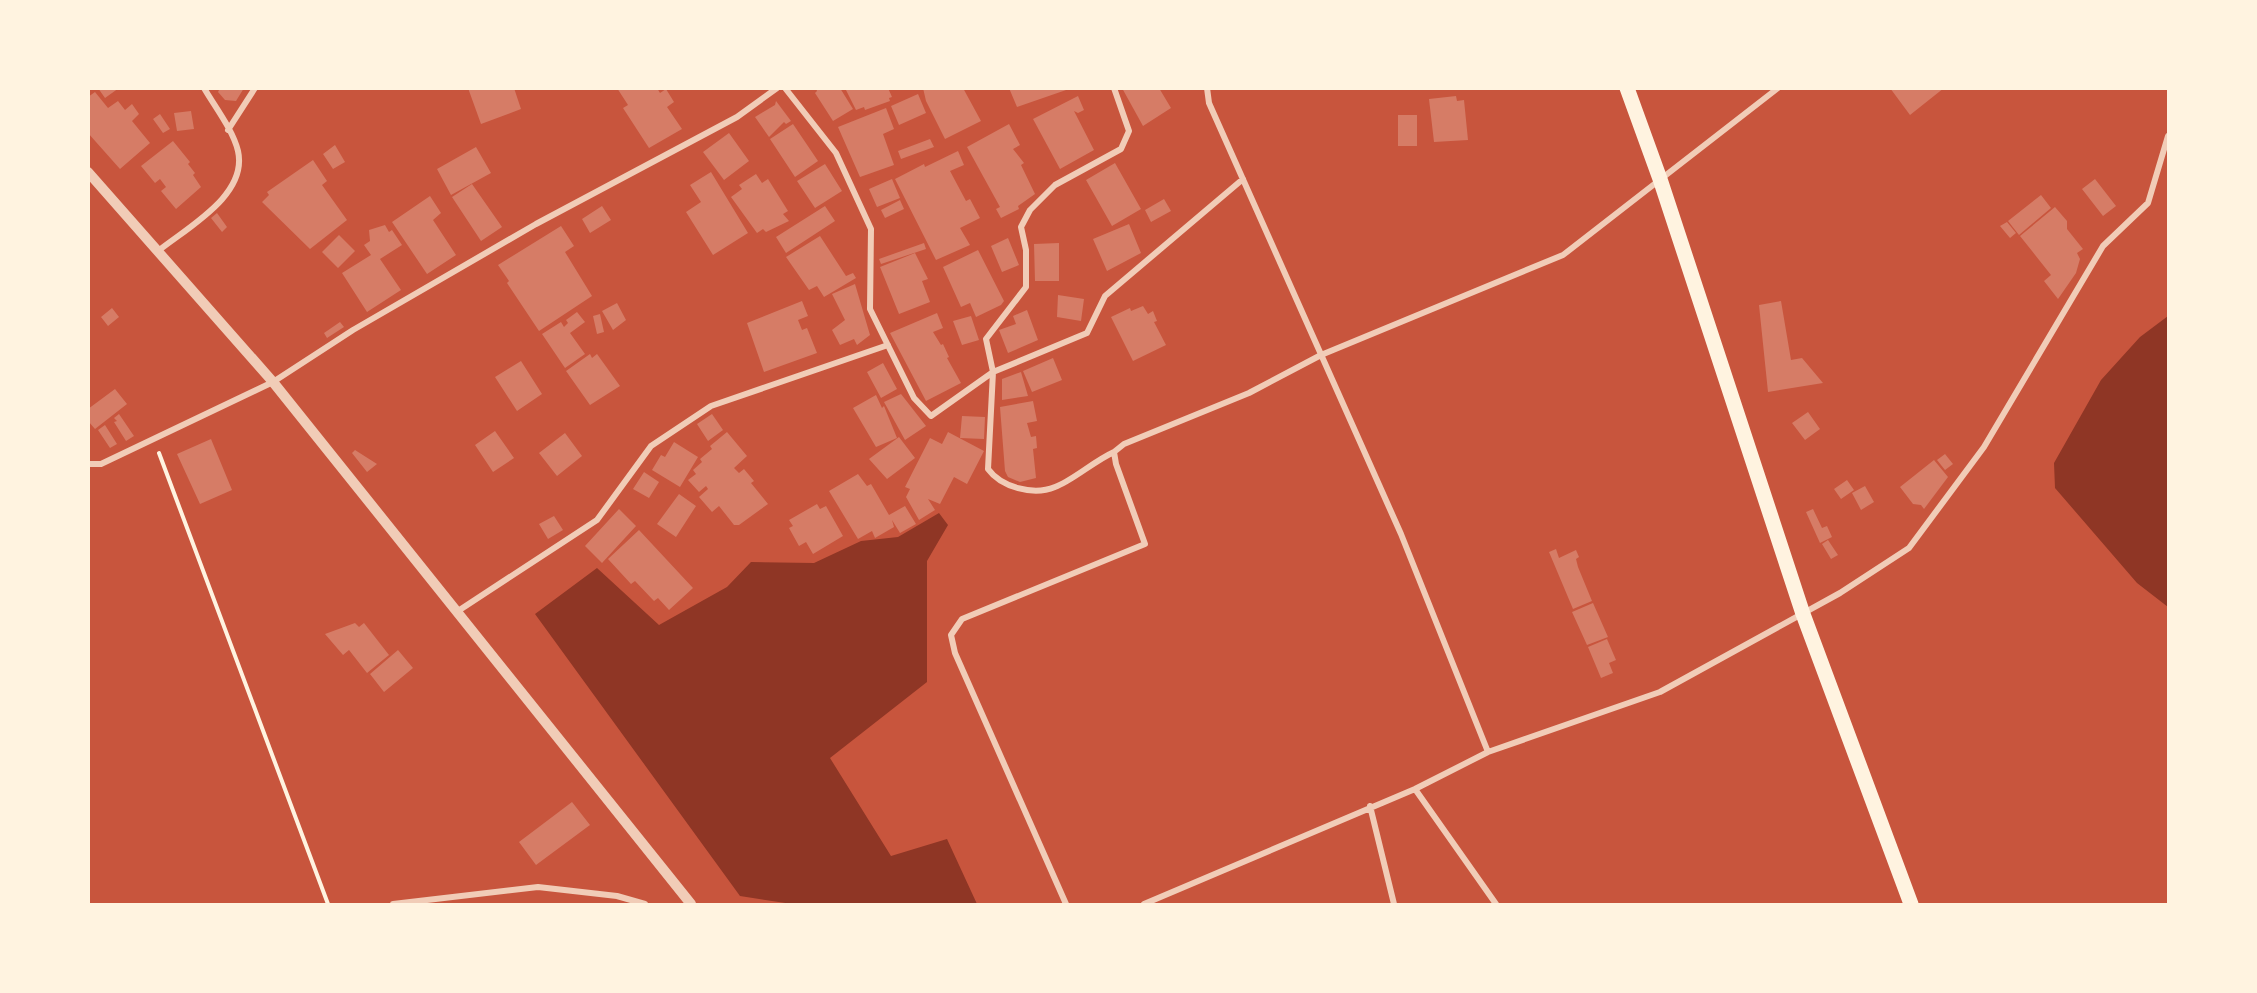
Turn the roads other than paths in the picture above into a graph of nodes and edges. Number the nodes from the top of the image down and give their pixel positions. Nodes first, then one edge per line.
1 (204, 88) edge
2 (255, 88) edge
3 (777, 88) edge
4 (785, 88) edge
5 (1114, 88) edge
6 (1207, 88) edge
7 (1627, 88) edge
8 (1778, 88) edge
9 (228, 130) junction
10 (2169, 135) edge
11 (88, 172) edge
12 (1243, 179) junction
13 (1660, 179) junction
14 (158, 251) junction
15 (888, 345) junction
16 (1321, 355) junction
17 (993, 372) junction
18 (273, 382) junction
19 (1114, 452) junction
20 (88, 464) edge
21 (458, 611) junction
22 (1803, 614) junction
23 (1488, 752) junction
24 (1415, 789) junction
25 (1370, 807) junction
26 (393, 904) edge
27 (645, 904) edge
28 (691, 904) edge
29 (1066, 904) edge
30 (1144, 904) edge
31 (1394, 904) edge
32 (1496, 904) edge
33 (1911, 904) edge

1 - 9 street
2 - 9 street
3 - 18 street
4 - 15 street
5 - 17 street
6 - 12 street
7 - 13 main road
8 - 13 street
9 - 14 street
10 - 22 street
11 - 14 street
12 - 16 street
12 - 17 street
13 - 16 street
13 - 22 main road
14 - 18 street
15 - 17 street
15 - 21 street
16 - 19 street
16 - 23 street
17 - 19 street
18 - 20 street
18 - 21 street
19 - 29 street
21 - 28 street
22 - 23 street
22 - 33 main road
23 - 24 street
24 - 25 street
24 - 32 street
25 - 30 street
25 - 31 street
26 - 27 street

